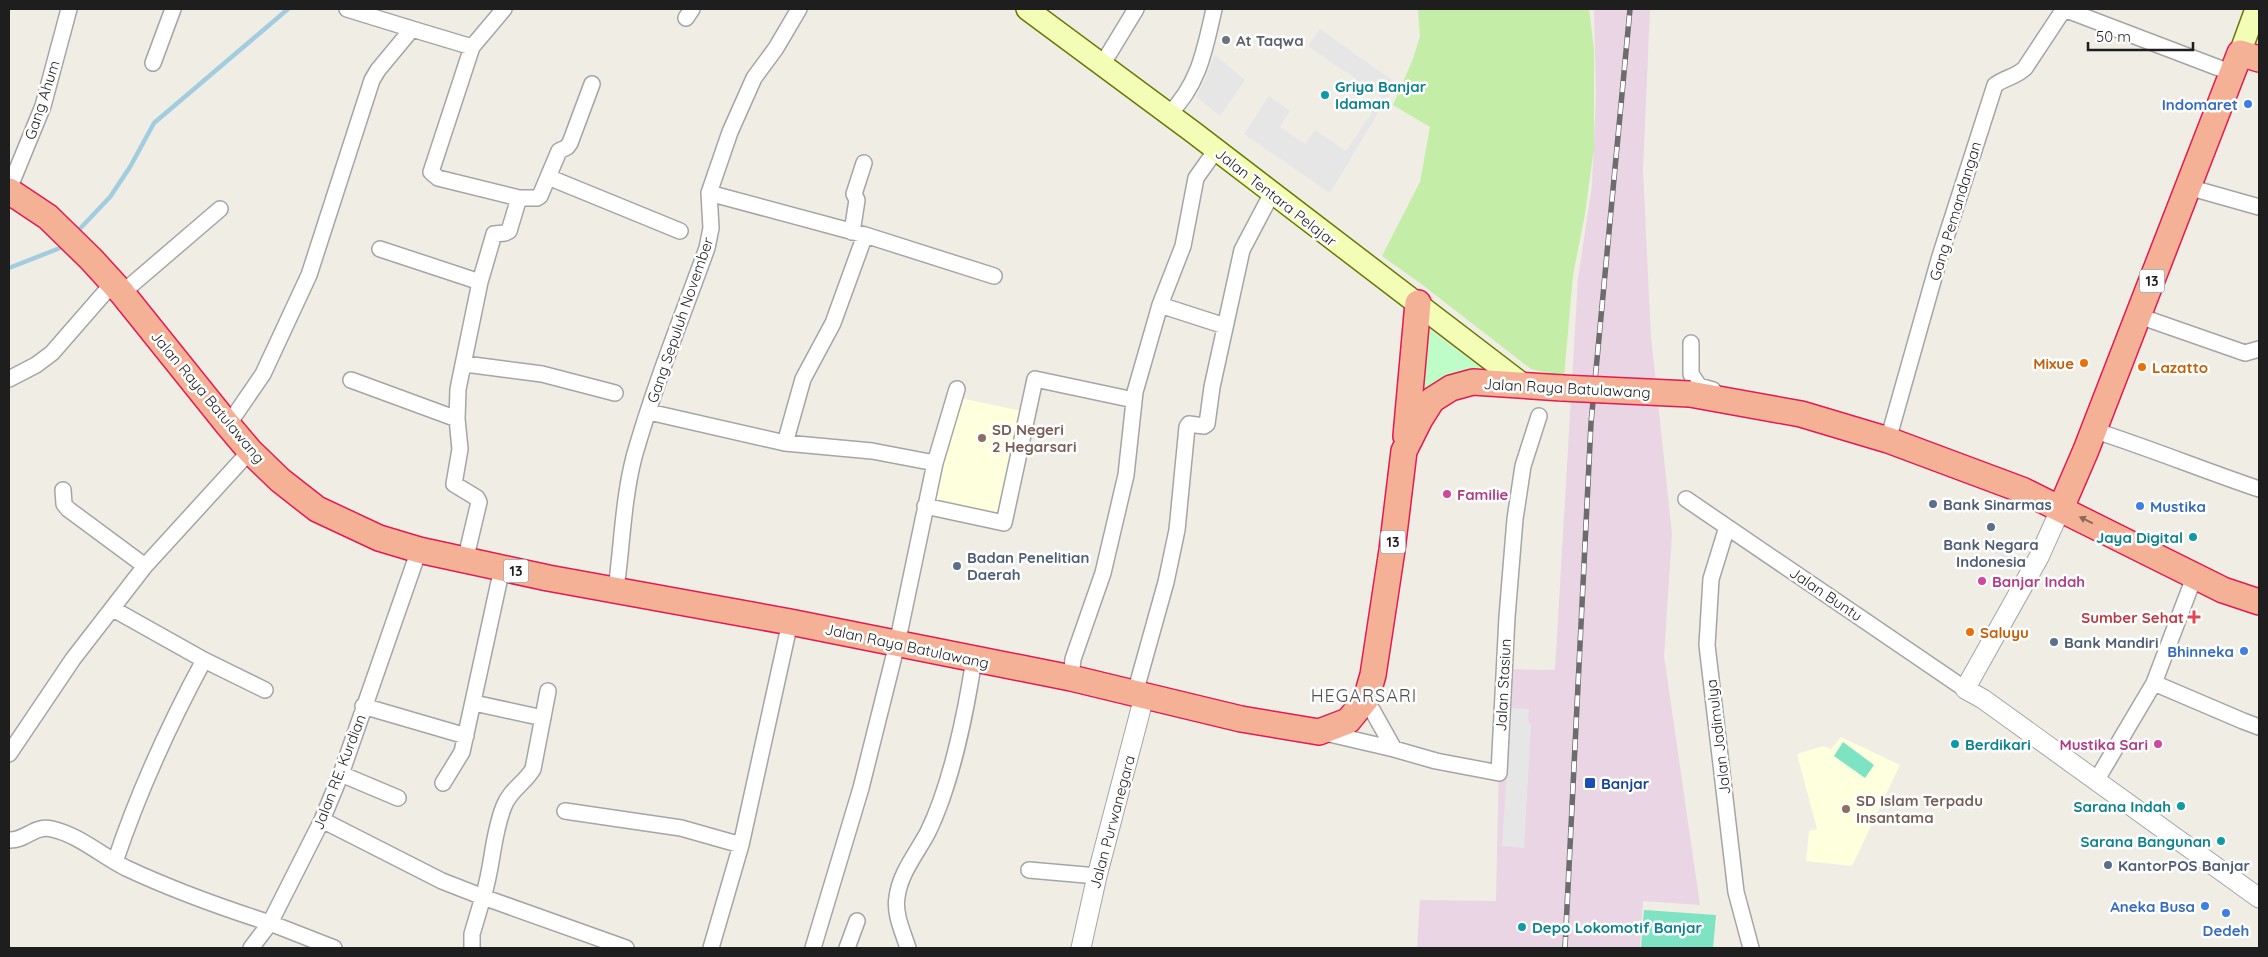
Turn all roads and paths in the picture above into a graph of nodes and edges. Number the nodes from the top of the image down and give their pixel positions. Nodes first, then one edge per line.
1 (70, 9) edge
2 (173, 9) edge
3 (347, 9) edge
4 (504, 9) edge
5 (799, 9) edge
6 (1027, 9) edge
7 (1136, 9) edge
8 (1214, 9) edge
9 (2064, 9) edge
10 (2256, 9) edge
11 (412, 29) junction
12 (472, 46) junction
13 (2244, 62) edge
14 (153, 63) dead end
15 (1102, 65) junction
16 (592, 84) dead end
17 (1168, 115) junction
18 (1216, 150) junction
19 (864, 163) dead end
20 (548, 177) junction
21 (2188, 187) junction
22 (9, 190) edge
23 (709, 193) junction
24 (1272, 193) junction
25 (519, 198) junction
26 (2259, 207) edge
27 (220, 208) dead end
28 (680, 231) dead end
29 (858, 233) junction
30 (380, 249) dead end
31 (994, 276) dead end
32 (480, 282) junction
33 (117, 288) junction
34 (1418, 303) junction
35 (1160, 305) junction
36 (2138, 316) junction
37 (1226, 326) junction
38 (1691, 343) dead end
39 (2259, 349) edge
40 (465, 364) junction
41 (9, 379) edge
42 (351, 380) dead end
43 (1525, 386) junction
44 (957, 389) dead end
45 (615, 392) dead end
46 (1134, 400) junction
47 (649, 412) junction
48 (1539, 416) dead end
49 (457, 419) junction
50 (228, 425) junction
51 (2093, 430) junction
52 (1883, 438) junction
53 (785, 443) junction
54 (250, 451) junction
55 (1404, 451) junction
56 (935, 463) junction
57 (2259, 489) edge
58 (63, 490) dead end
59 (1686, 499) dead end
60 (926, 506) junction
61 (2061, 508) junction
62 (1727, 526) junction
63 (419, 550) junction
64 (465, 560) junction
65 (145, 566) junction
66 (502, 568) junction
67 (2195, 575) junction
68 (616, 589) junction
69 (2259, 602) edge
70 (113, 609) junction
71 (790, 622) junction
72 (896, 644) junction
73 (974, 659) junction
74 (204, 660) junction
75 (1071, 678) junction
76 (2154, 683) junction
77 (1965, 689) junction
78 (265, 690) dead end
79 (548, 691) dead end
80 (1140, 695) junction
81 (1366, 699) junction
82 (474, 703) junction
83 (364, 706) junction
84 (543, 718) junction
85 (2259, 727) edge
86 (1319, 732) junction
87 (466, 736) junction
88 (1394, 749) junction
89 (9, 754) edge
90 (341, 774) junction
91 (2096, 781) junction
92 (443, 783) dead end
93 (398, 798) dead end
94 (565, 811) dead end
95 (322, 820) junction
96 (9, 840) edge
97 (741, 845) junction
98 (115, 862) junction
99 (1029, 870) dead end
100 (1097, 876) junction
101 (483, 897) junction
102 (2259, 898) edge
103 (856, 921) dead end
104 (270, 923) junction
105 (251, 948) edge
106 (334, 948) edge
107 (472, 948) edge
108 (626, 948) edge
109 (710, 948) edge
110 (813, 948) edge
111 (847, 948) edge
112 (908, 948) edge
113 (1081, 948) edge
114 (1751, 948) edge

1 - 22 street, Gang Ahum
2 - 14 street
3 - 11 street
4 - 12 street
5 - 23 street, Gang Sepuluh November
6 - 15 main road, Jalan Tentara Pelajar
7 - 15 street
8 - 17 street
9 - 13 street
9 - 52 street, Gang Pemandangan
10 - 13 main road
11 - 12 street
11 - 50 street
12 - 25 street
13 - 21 highway, 13
15 - 17 main road, Jalan Tentara Pelajar
16 - 20 street
17 - 18 main road, Jalan Tentara Pelajar
18 - 24 main road, Jalan Tentara Pelajar
18 - 35 street
19 - 29 street
20 - 25 street
20 - 28 street
21 - 26 street
21 - 36 highway, 13
22 - 33 highway, Jalan Raya Batulawang / 13
23 - 29 street
23 - 47 street, Gang Sepuluh November
24 - 34 main road, Jalan Tentara Pelajar
24 - 37 street
25 - 32 street
27 - 33 street
29 - 31 street
29 - 53 street
30 - 32 street
32 - 40 street
33 - 41 street
33 - 50 highway, Jalan Raya Batulawang / 13
34 - 43 main road, Jalan Tentara Pelajar
34 - 55 highway
35 - 37 street
35 - 46 street
36 - 39 street
36 - 51 highway, 13
37 - 80 street
38 - 52 street
40 - 45 street
40 - 49 street
42 - 49 street
43 - 52 highway, Jalan Raya Batulawang / 13, bridge
43 - 55 highway, Jalan Raya Batulawang / 13
44 - 56 street
46 - 60 street
46 - 75 street
47 - 53 street
47 - 68 street, Gang Sepuluh November
48 - 88 street, Jalan Stasiun
49 - 64 street
50 - 54 highway, Jalan Raya Batulawang / 13
51 - 57 street
51 - 61 highway, 13
52 - 61 highway, 13
53 - 56 street
54 - 63 highway, Jalan Raya Batulawang / 13
54 - 65 street
55 - 81 highway, Jalan Raya Batulawang / 13
56 - 60 street
58 - 65 street
59 - 62 street, Jalan Buntu
60 - 72 street
67 -> 61 highway, 13
61 - 77 street
62 - 77 street, Jalan Buntu
62 - 114 street, Jalan Jadimulya
63 - 64 highway, Jalan Raya Batulawang / 13
63 - 83 street, Jalan RE. Kurdian
64 - 66 highway, Jalan Raya Batulawang / 13
65 - 70 street
66 - 68 highway, Jalan Raya Batulawang / 13
66 - 82 street
67 - 69 highway, 13
67 - 76 street
68 - 71 highway, Jalan Raya Batulawang / 13
70 - 74 street
70 - 89 street
71 - 72 highway, Jalan Raya Batulawang / 13
71 - 97 street
72 - 73 highway, Jalan Raya Batulawang / 13
72 - 110 street
73 - 75 highway, Jalan Raya Batulawang / 13
73 - 112 street
74 - 78 street
74 - 98 street
75 - 80 highway, Jalan Raya Batulawang / 13
76 - 85 street
76 - 91 street
77 - 91 street
79 - 84 street
80 - 86 highway, Jalan Raya Batulawang / 13
80 - 100 street, Jalan Purwanegara
81 - 86 highway, Jalan Raya Batulawang / 13
81 - 88 street
82 - 84 street
82 - 87 street
83 - 87 street
83 - 90 street, Jalan RE. Kurdian
84 - 101 street
86 - 88 street, Jalan Stasiun
87 - 92 street
90 - 93 street
90 - 95 street, Jalan RE. Kurdian
91 - 102 street
94 - 97 street
95 - 101 street
95 - 104 street, Jalan RE. Kurdian
96 - 98 street
97 - 109 street
98 - 104 street
99 - 100 street
100 - 113 street, Jalan Purwanegara
101 - 107 street
101 - 108 street
103 - 111 street
104 - 105 street, Jalan RE. Kurdian
104 - 106 street

